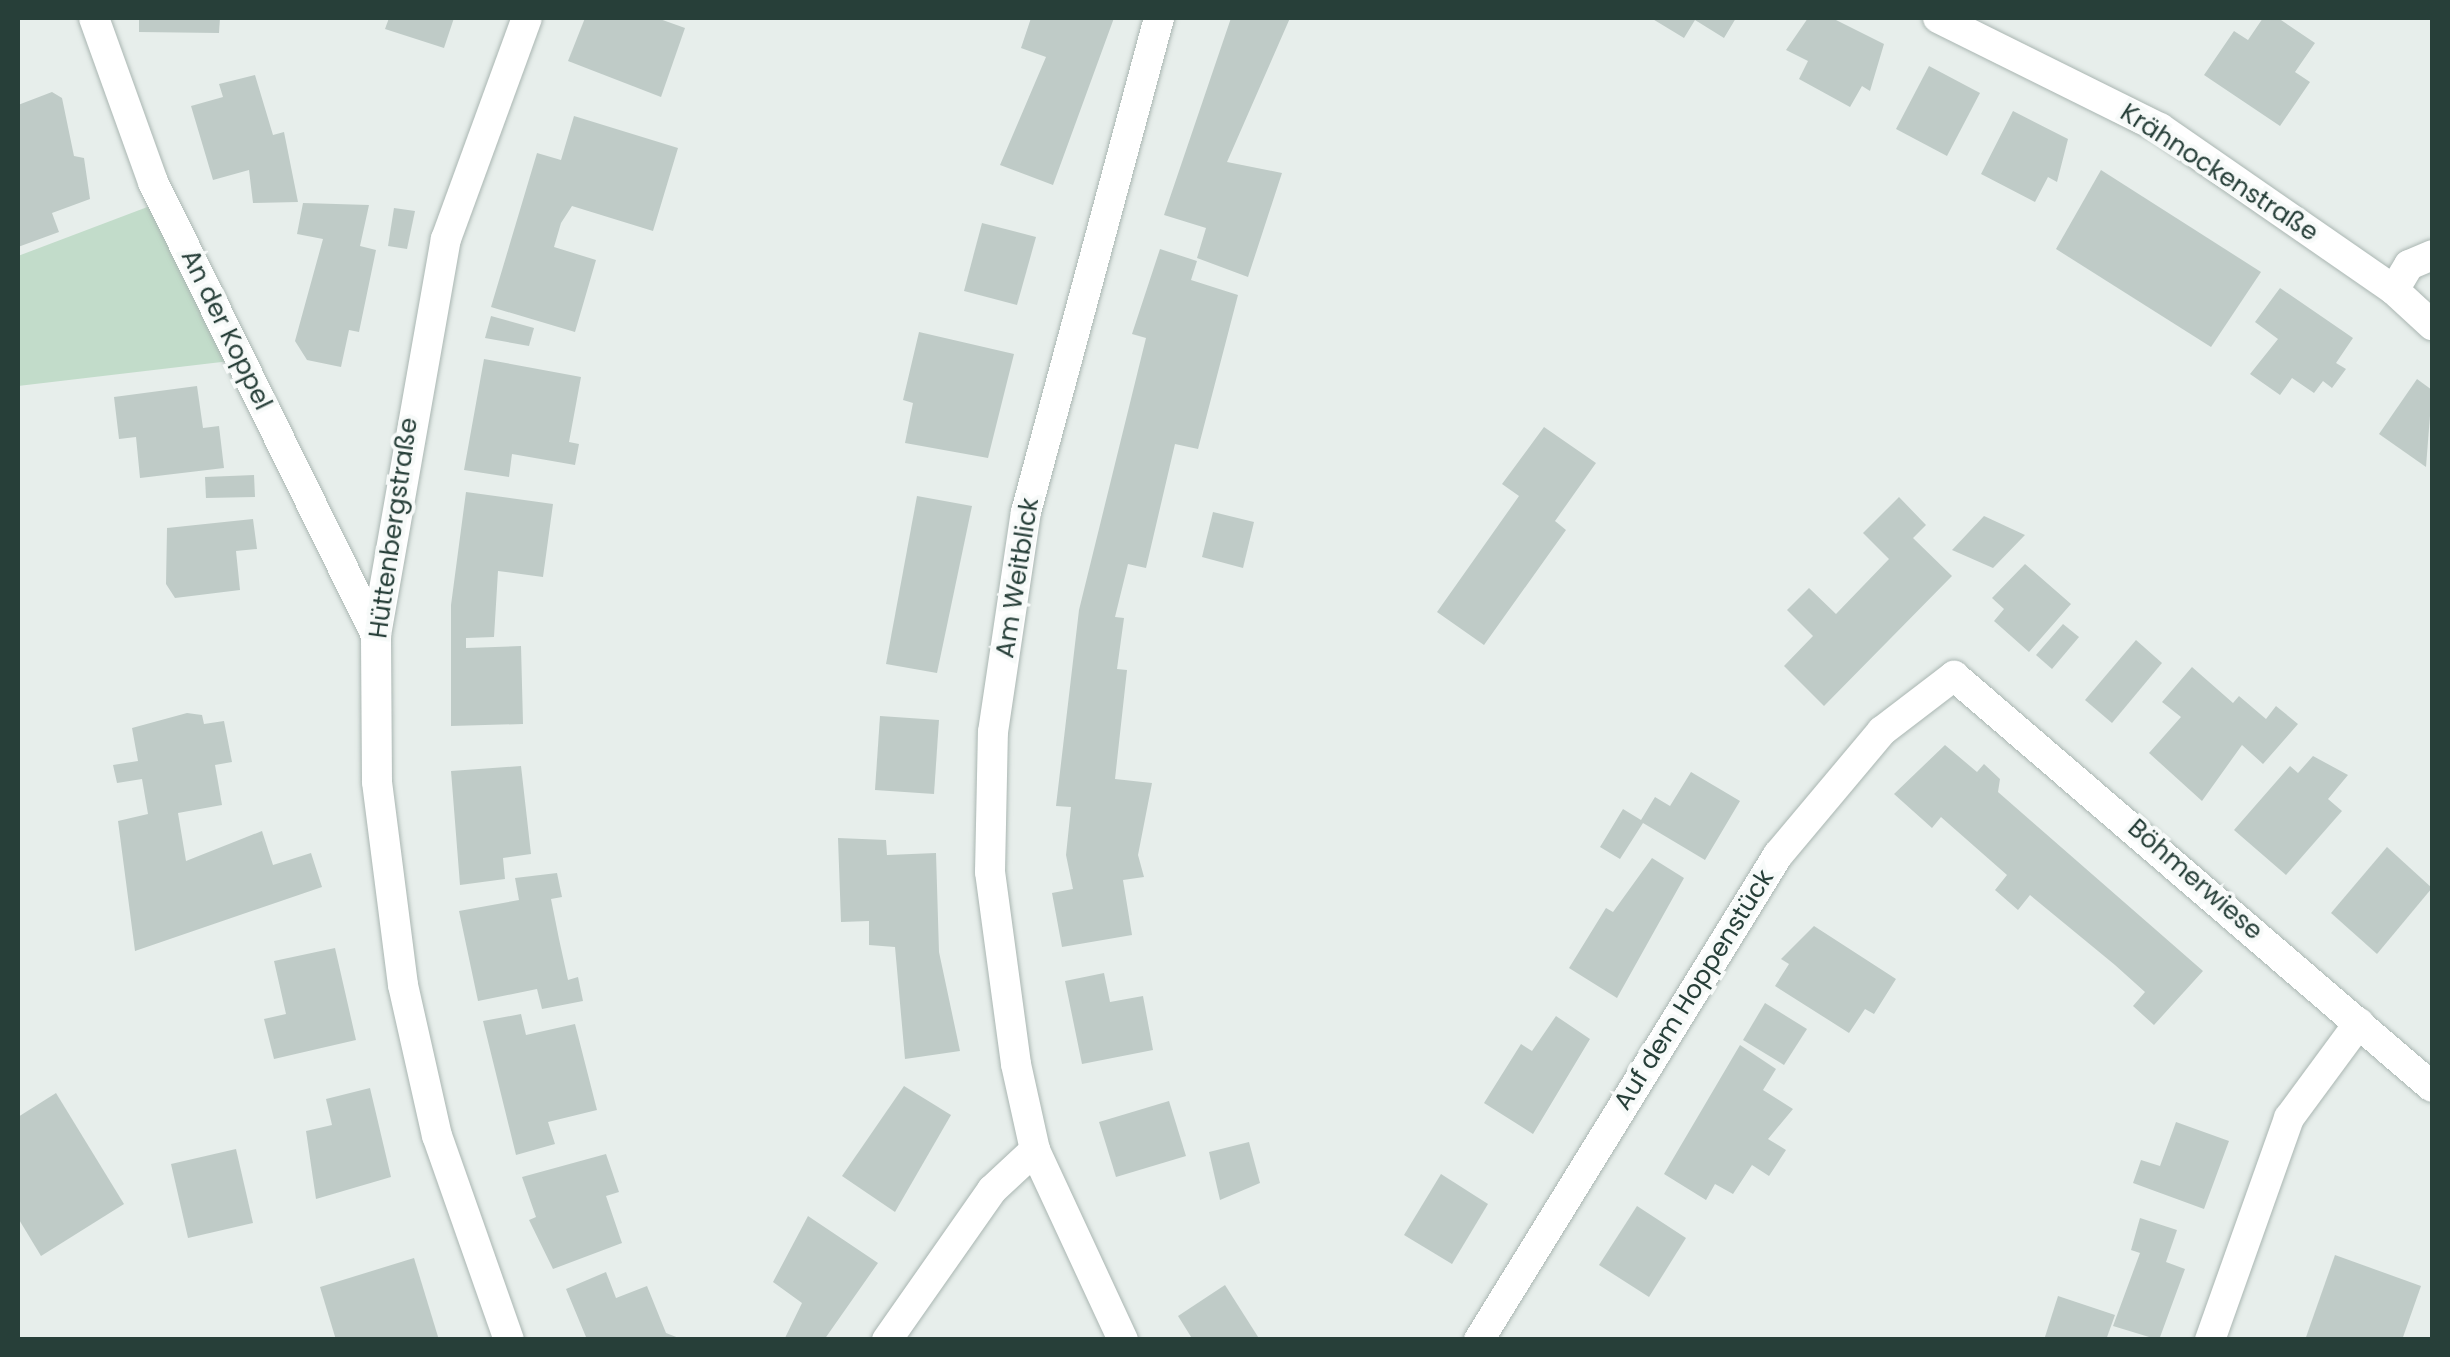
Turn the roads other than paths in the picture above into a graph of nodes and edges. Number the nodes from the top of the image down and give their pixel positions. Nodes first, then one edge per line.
1 (94, 18) edge
2 (527, 18) edge
3 (1159, 18) edge
4 (1938, 18) edge
5 (2432, 255) edge
6 (2394, 290) junction
7 (2432, 325) edge
8 (376, 635) junction
9 (1954, 676) joint
10 (2359, 1023) junction
11 (2432, 1087) edge
12 (1035, 1150) junction
13 (509, 1340) edge
14 (887, 1340) edge
15 (1123, 1340) edge
16 (1479, 1340) edge
17 (2210, 1340) edge

1 - 8 street, An der Koppel
2 - 8 street, Hüttenbergstraße
3 - 12 street, Am Weitblick
4 - 6 street, Krähnockenstraße
5 - 6 street
6 - 7 street, Krähnockenstraße
8 - 13 street, Hüttenbergstraße
9 - 10 street, Böhmerwiese
9 - 16 street, Auf dem Hoppenstück
10 - 11 street, Böhmerwiese
10 - 17 street
12 - 14 street
12 - 15 street, Am Weitblick

